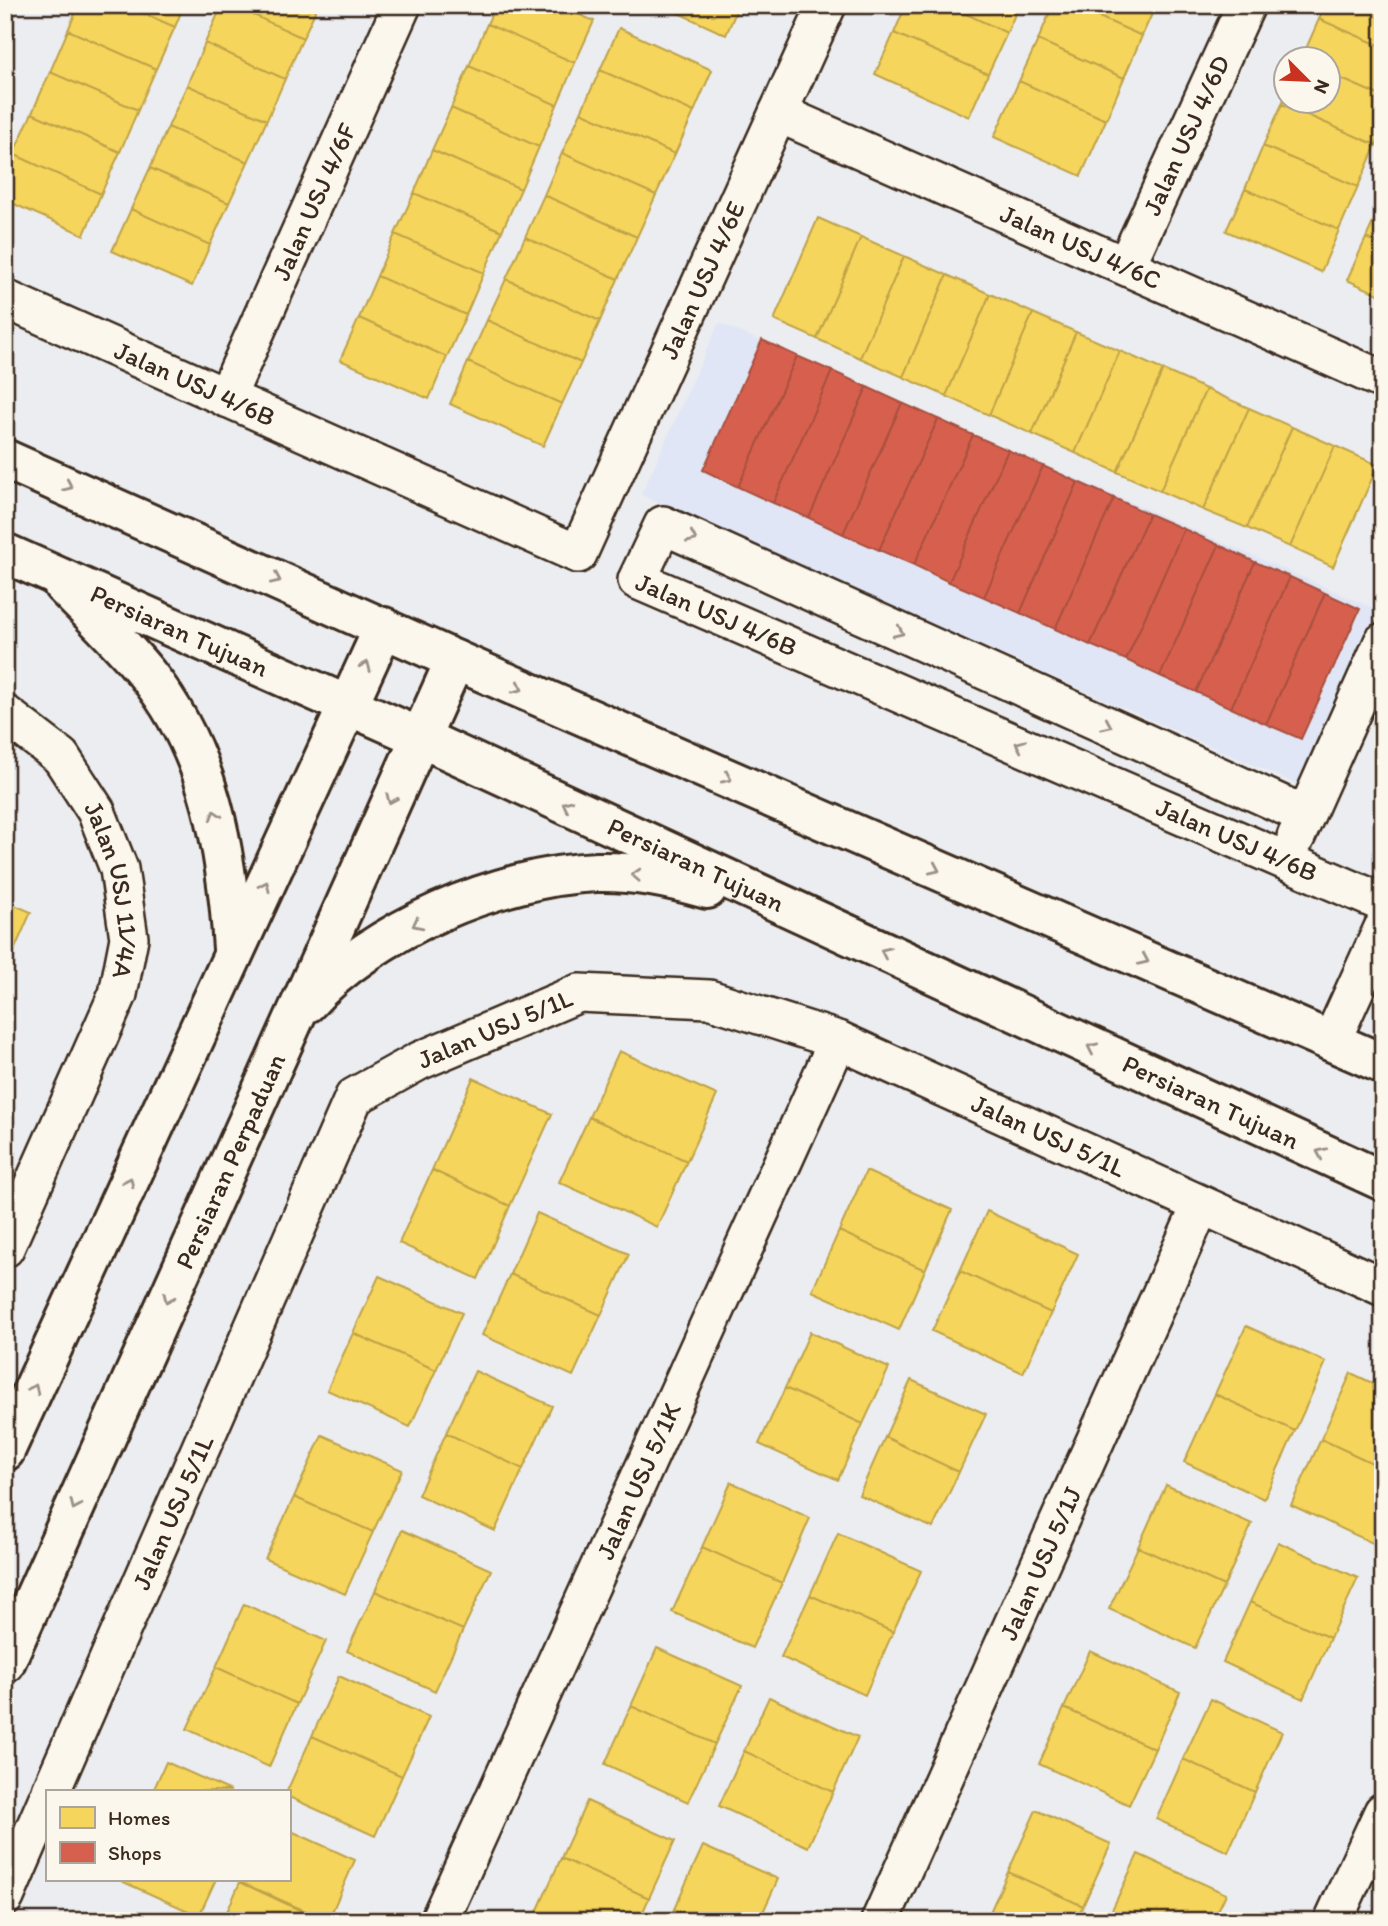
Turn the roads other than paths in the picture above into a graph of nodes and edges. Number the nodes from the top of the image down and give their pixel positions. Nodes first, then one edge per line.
1 (402, 5) edge
2 (827, 5) edge
3 (1246, 5) edge
4 (778, 113) junction
5 (1126, 266) junction
6 (5, 299) edge
7 (1383, 380) edge
8 (226, 398) junction
9 (5, 459) edge
10 (5, 553) edge
11 (578, 554) joint
12 (51, 571) junction
13 (384, 627) junction
14 (1383, 642) edge
15 (456, 660) junction
16 (348, 705) junction
17 (5, 714) edge
18 (419, 737) junction
19 (1305, 815) junction
20 (1285, 860) junction
21 (1383, 903) edge
22 (797, 911) junction
23 (1383, 928) edge
24 (233, 955) junction
25 (293, 1018) junction
26 (838, 1040) junction
27 (1331, 1042) junction
28 (1383, 1064) edge
29 (1383, 1181) edge
30 (1201, 1205) junction
31 (5, 1248) edge
32 (1383, 1287) edge
33 (5, 1451) edge
34 (5, 1663) edge
35 (51, 1790) edge
36 (46, 1802) edge
37 (1383, 1812) edge
38 (5, 1896) edge
39 (439, 1921) edge
40 (880, 1921) edge
41 (1333, 1921) edge

1 - 8 street, Jalan USJ 4/6F
2 - 4 street, Jalan USJ 4/6E
3 - 5 street, Jalan USJ 4/6D
4 - 5 street, Jalan USJ 4/6C
4 - 11 street, Jalan USJ 4/6E
5 - 7 street, Jalan USJ 4/6C
6 - 8 street, Jalan USJ 4/6B
8 - 11 street, Jalan USJ 4/6B
9 -> 13 main road
10 - 12 main road, Persiaran Tujuan
12 - 16 main road, Persiaran Tujuan
24 -> 12 main road
13 - 15 main road
16 -> 13 main road
14 - 19 street
15 - 18 main road, Persiaran Perpaduan
15 -> 27 main road
16 - 18 main road, Persiaran Tujuan
24 -> 16 main road
17 - 31 street, Jalan USJ 11/4A
22 -> 18 main road, Persiaran Tujuan
18 -> 25 main road, Persiaran Perpaduan
19 - 20 street
20 -> 19 street, Jalan USJ 4/6B
20 - 21 street, Jalan USJ 4/6B
22 -> 25 main road
29 -> 22 main road, Persiaran Tujuan
23 - 27 street
33 -> 24 main road
25 -> 34 main road, Persiaran Perpaduan
26 - 30 street, Jalan USJ 5/1L
26 - 35 street, Jalan USJ 5/1L
26 - 39 street, Jalan USJ 5/1K
27 - 28 main road
30 - 32 street, Jalan USJ 5/1L
30 - 40 street, Jalan USJ 5/1J
36 - 38 street
37 - 41 street

